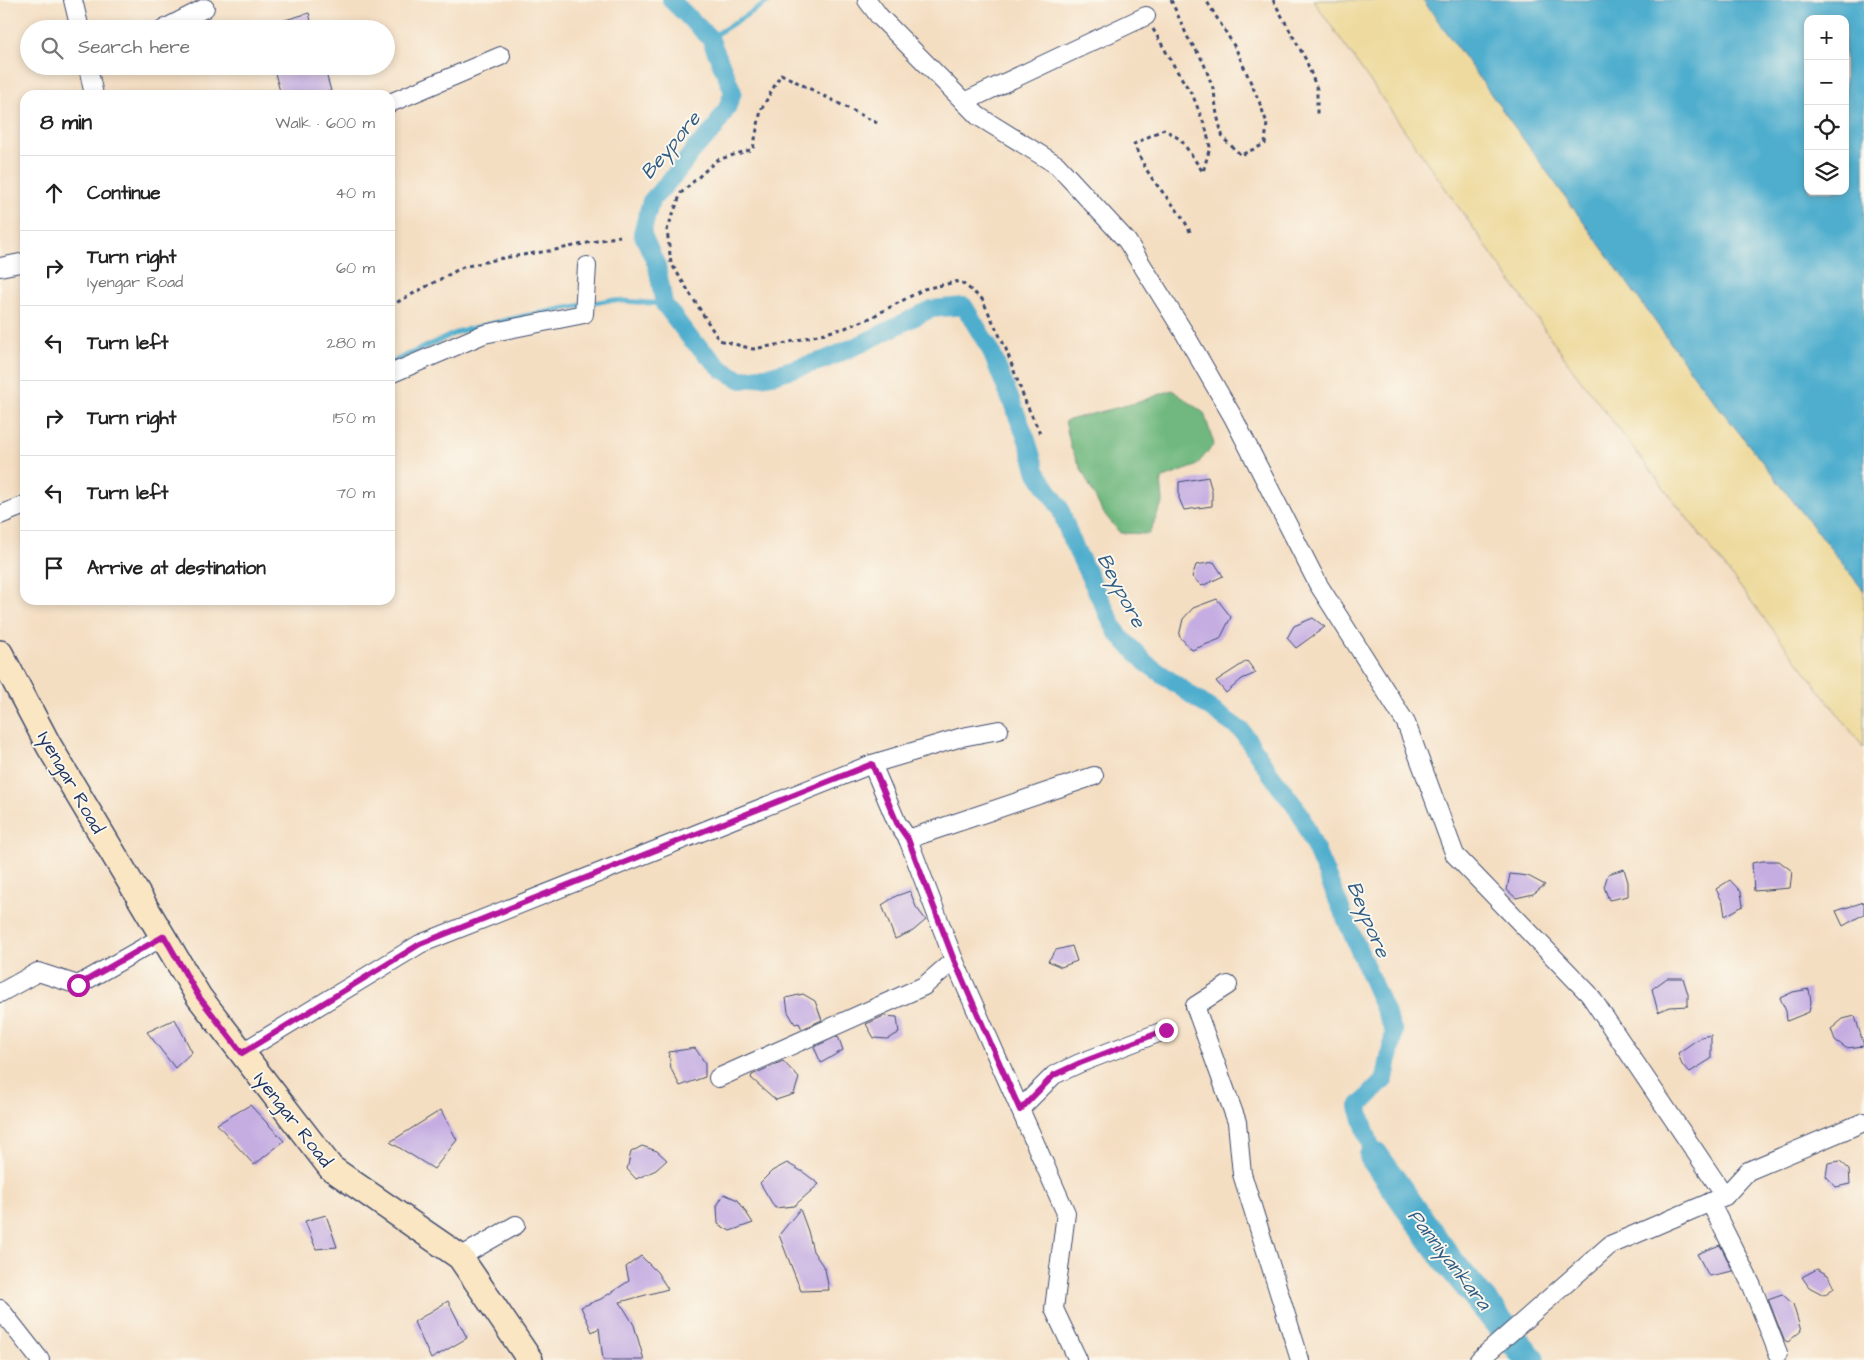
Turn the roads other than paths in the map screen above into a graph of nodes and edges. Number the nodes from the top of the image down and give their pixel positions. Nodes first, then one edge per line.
1 (73, 0) edge
2 (867, 0) edge
3 (205, 8) dead end
4 (1146, 16) road end
5 (78, 20) edge
6 (182, 20) edge
7 (500, 56) dead end
8 (90, 75) edge
9 (93, 90) edge
10 (395, 100) edge
11 (964, 102) junction
12 (20, 263) edge
13 (587, 266) dead end
14 (0, 267) edge
15 (395, 372) edge
16 (20, 507) edge
17 (0, 515) edge
18 (0, 653) edge
19 (999, 730) dead end
20 (872, 764) junction
21 (1094, 776) dead end
22 (908, 839) junction
23 (164, 936) junction
24 (954, 960) junction
25 (1228, 986) dead end
26 (0, 993) edge
27 (1166, 1030) dead end
28 (242, 1053) junction
29 (718, 1078) dead end
30 (1020, 1110) junction
31 (1864, 1122) edge
32 (1718, 1199) junction
33 (516, 1225) dead end
34 (460, 1257) junction
35 (0, 1309) edge
36 (1778, 1353) dead end
37 (40, 1360) edge
38 (530, 1360) edge
39 (1078, 1360) edge
40 (1300, 1360) edge
41 (1479, 1360) edge

1 - 5 street
2 - 11 street
3 - 6 street
4 - 11 street
7 - 10 street
8 - 9 street
11 - 32 street
12 - 14 street
13 - 15 street
16 - 17 street
18 - 23 main road, Iyengar Road
19 - 20 street
20 - 22 street
20 - 28 street
21 - 22 street
22 - 24 street
23 - 26 street
23 - 28 main road, Iyengar Road
24 - 29 street
24 - 30 street
25 - 40 street
27 - 30 street
28 - 34 main road, Iyengar Road
30 - 39 street
31 - 32 street
32 - 36 street
32 - 41 street
33 - 34 street
34 - 38 main road, Iyengar Road
35 - 37 street

